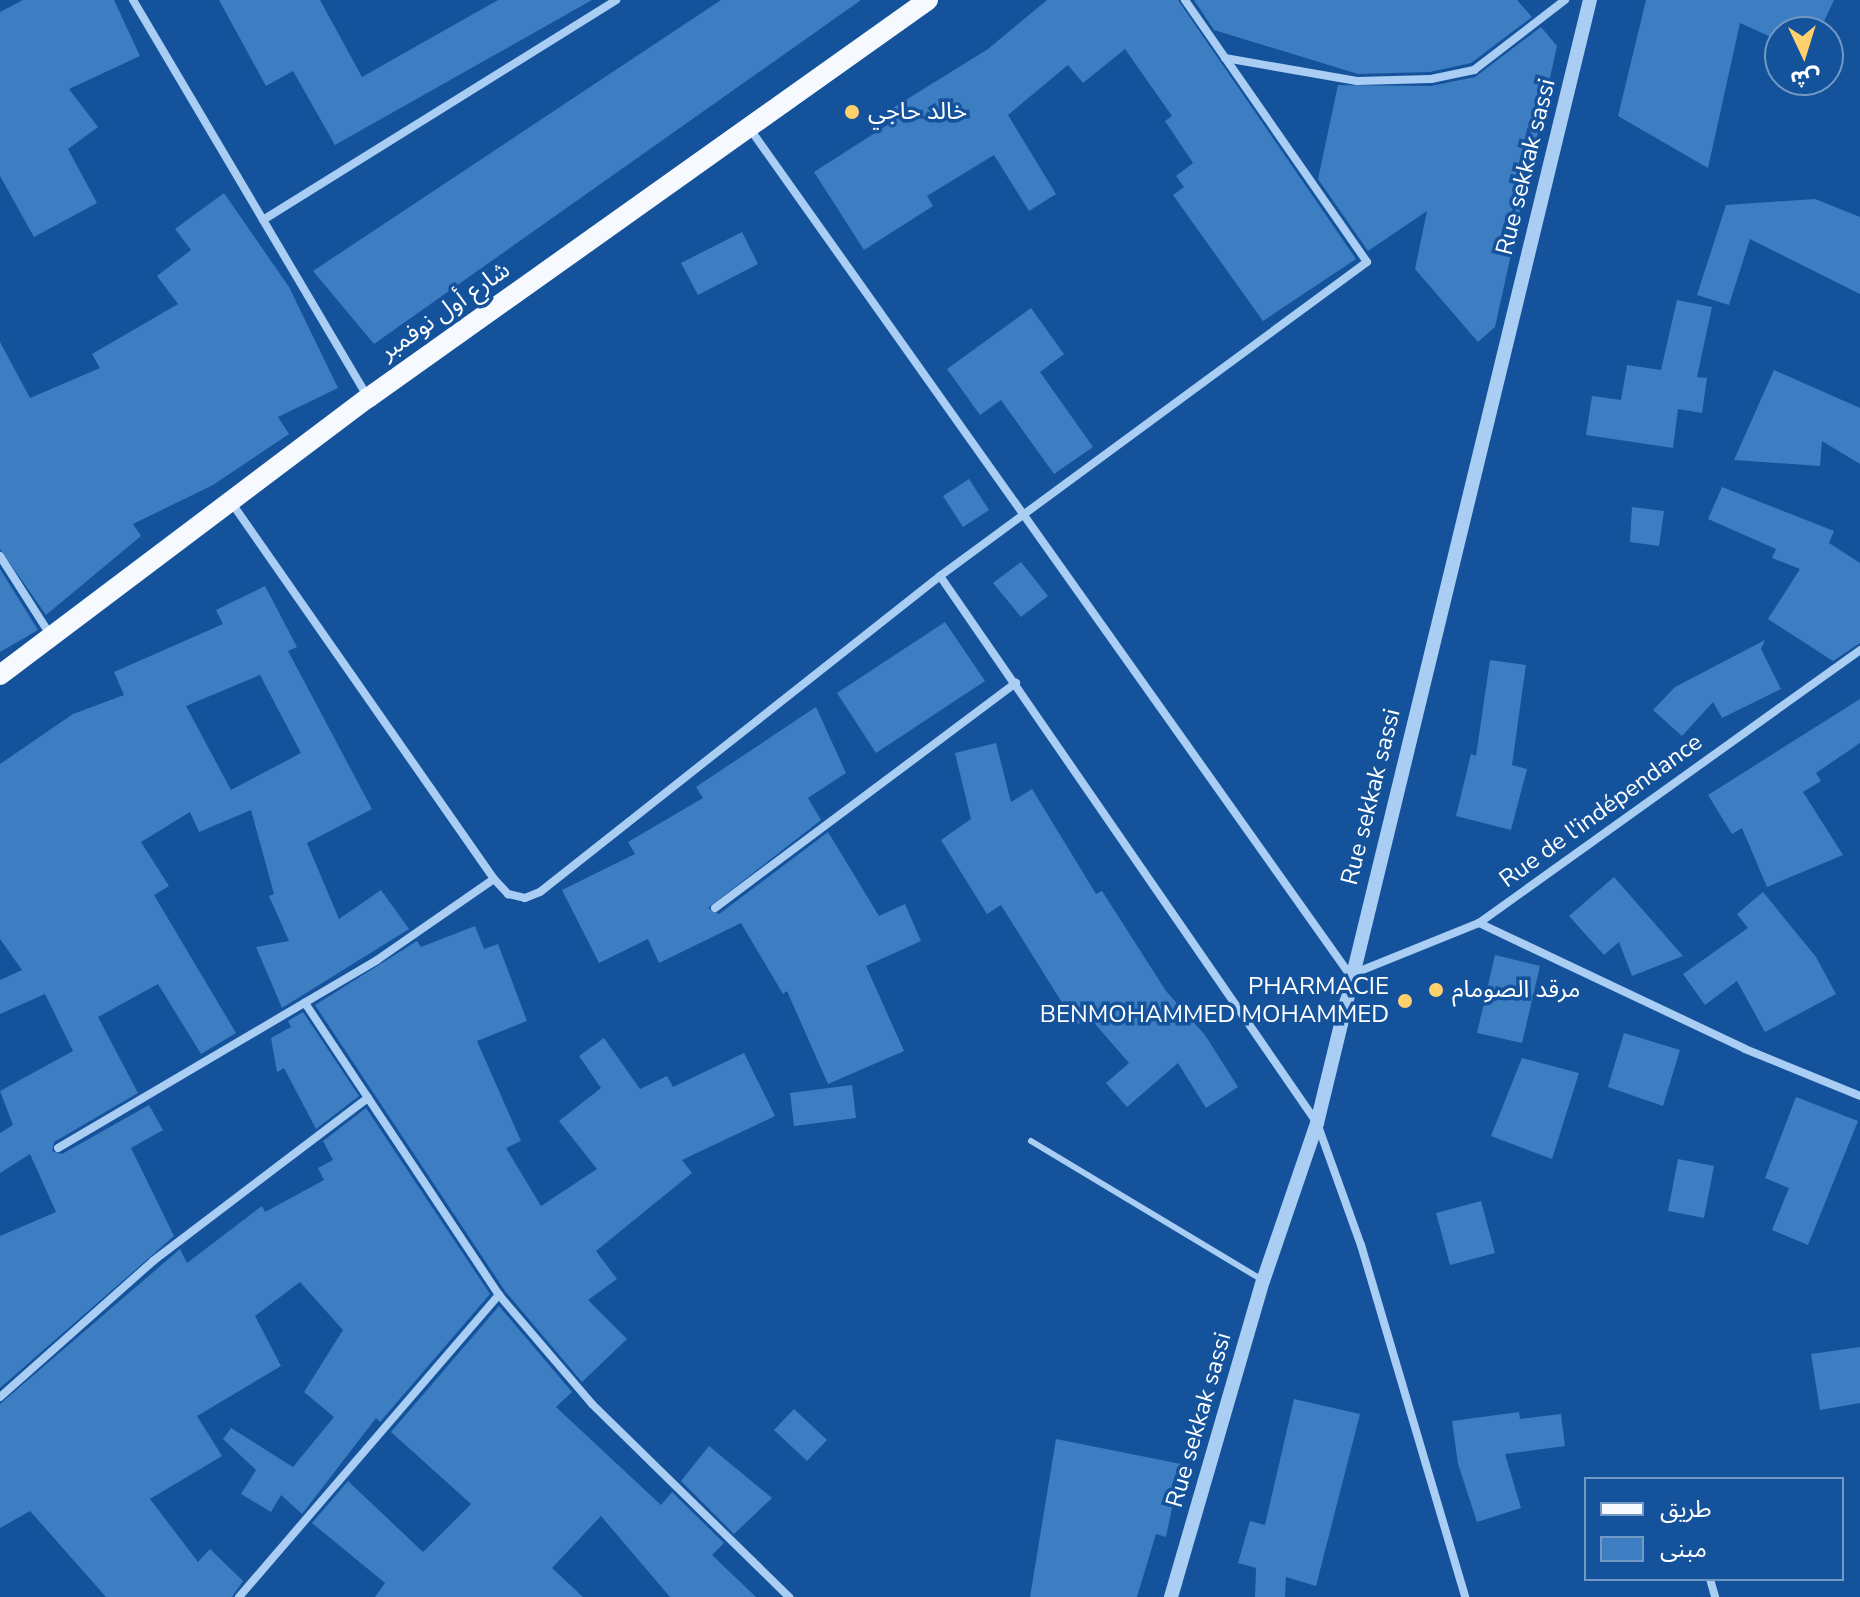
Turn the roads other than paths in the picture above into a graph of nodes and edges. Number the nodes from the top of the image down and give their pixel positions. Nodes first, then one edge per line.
1 (133, 0) edge
2 (616, 0) edge
3 (928, 0) edge
4 (1185, 0) edge
5 (1565, 0) edge
6 (1590, 0) edge
7 (1225, 58) junction
8 (750, 129) junction
9 (263, 220) junction
10 (368, 398) junction
11 (231, 501) junction
12 (1024, 514) junction
13 (0, 556) edge
14 (940, 576) junction
15 (51, 636) junction
16 (1860, 650) edge
17 (0, 675) edge
18 (1016, 683) junction
19 (494, 879) junction
20 (715, 908) dead end
21 (1479, 923) junction
22 (1350, 975) junction
23 (305, 1003) junction
24 (1860, 1096) edge
25 (368, 1098) junction
26 (1317, 1123) junction
27 (1031, 1141) dead end
28 (58, 1148) dead end
29 (1263, 1281) junction
30 (499, 1295) junction
31 (0, 1397) edge
32 (239, 1597) edge
33 (789, 1597) edge
34 (1171, 1597) edge
35 (1465, 1597) edge

1 - 9 street
2 - 9 street
3 - 8 main road, شارع أول نوفمبر
4 - 7 street
5 - 7 street
6 - 22 street, Rue sekkak sassi
7 - 12 street
8 - 10 main road, شارع أول نوفمبر
8 - 12 street
9 - 10 street
10 - 11 main road, شارع أول نوفمبر
11 - 15 main road, شارع أول نوفمبر
11 - 19 street
12 - 14 street
12 - 22 street
13 - 15 street
14 - 18 street
14 - 19 street
15 - 17 main road, شارع أول نوفمبر
16 - 21 street, Rue de l'indépendance
18 - 20 street
18 - 26 street
19 - 23 street
21 - 22 street, Rue de l'indépendance
21 - 24 street
22 - 26 street, Rue sekkak sassi
23 - 25 street
23 - 28 street
25 - 30 street
25 - 31 street
26 - 29 street, Rue sekkak sassi
26 - 35 street
27 - 29 lane
29 - 34 street, Rue sekkak sassi
30 - 32 street
30 - 33 street

